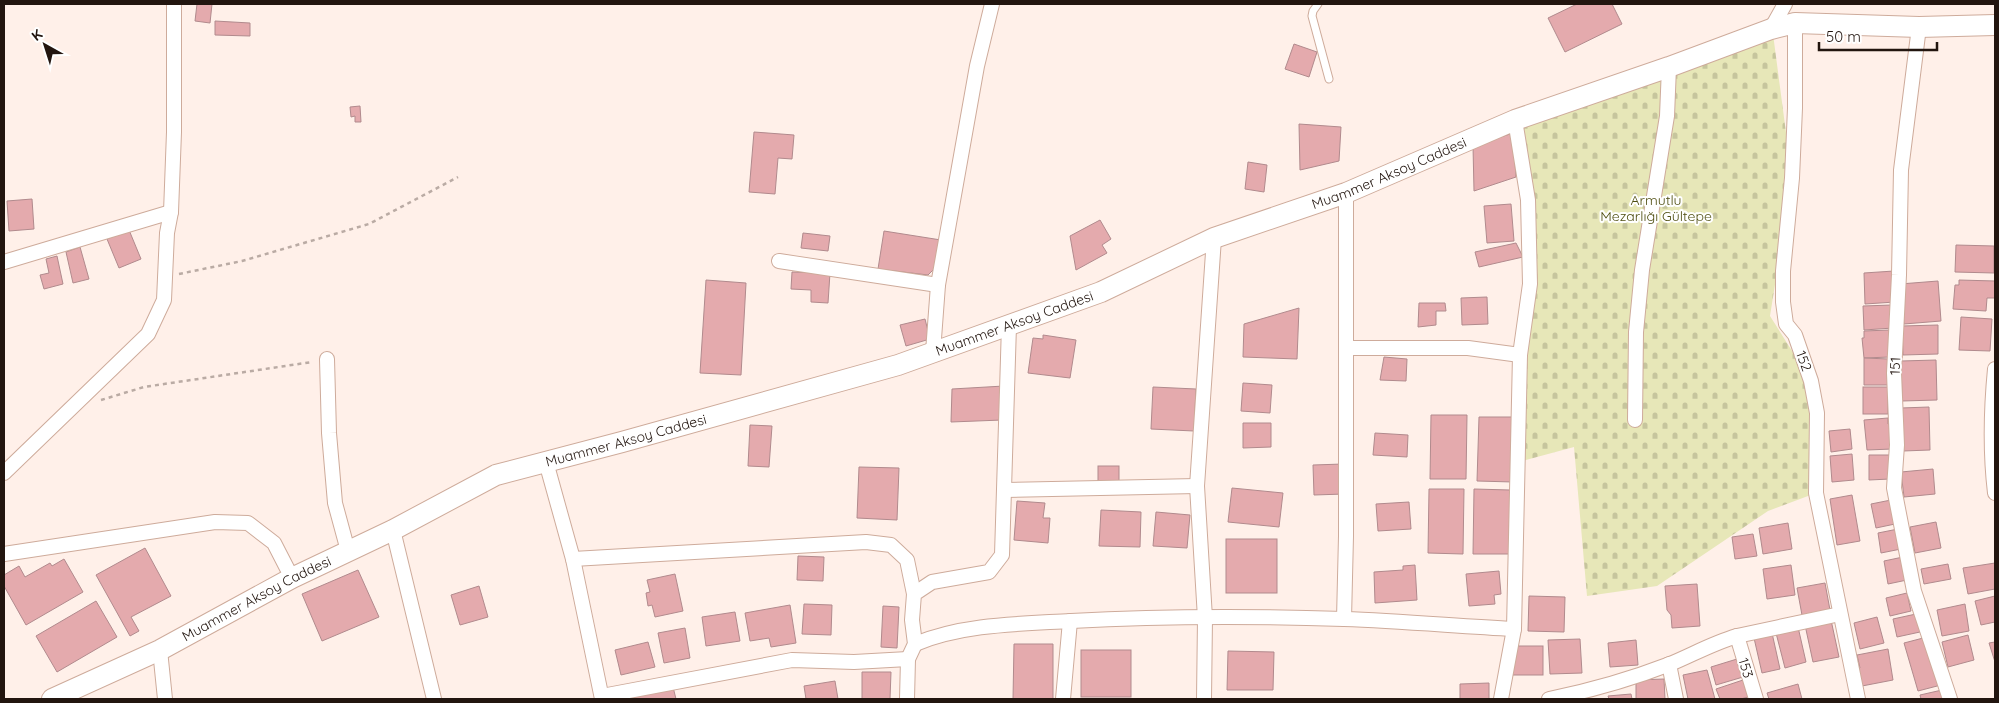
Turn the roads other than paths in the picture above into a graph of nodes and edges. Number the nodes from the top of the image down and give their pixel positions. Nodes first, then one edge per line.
1 (174, 4) edge
2 (992, 4) edge
3 (1318, 4) edge
4 (1785, 4) edge
5 (1795, 22) junction
6 (1995, 25) edge
7 (1919, 27) junction
8 (1771, 29) junction
9 (1669, 67) junction
10 (1329, 79) dead end
11 (1515, 120) junction
12 (1346, 193) junction
13 (171, 212) junction
14 (1214, 238) junction
15 (779, 261) dead end
16 (4, 262) edge
17 (938, 285) junction
18 (1009, 325) junction
19 (1347, 348) junction
20 (933, 352) junction
21 (1520, 354) junction
22 (327, 359) road end
23 (1995, 368) edge
24 (1994, 393) edge
25 (1635, 420) dead end
26 (546, 462) junction
27 (4, 474) edge
28 (1197, 486) junction
29 (1005, 490) junction
30 (1995, 492) edge
31 (393, 530) junction
32 (348, 551) junction
33 (4, 554) edge
34 (573, 559) junction
35 (292, 578) junction
36 (914, 594) junction
37 (1840, 614) junction
38 (1205, 618) junction
39 (1344, 619) junction
40 (1070, 622) junction
41 (1514, 629) junction
42 (1737, 636) junction
43 (915, 644) junction
44 (160, 650) junction
45 (908, 659) junction
46 (1669, 664) junction
47 (1592, 694) edge
48 (602, 697) edge
49 (52, 699) edge
50 (165, 699) edge
51 (434, 699) edge
52 (907, 699) edge
53 (1063, 699) edge
54 (1204, 699) edge
55 (1501, 699) edge
56 (1549, 699) edge
57 (1676, 699) edge
58 (1756, 699) edge
59 (1858, 699) edge
60 (1950, 699) edge

1 - 13 street
2 - 17 street
3 - 10 lane
4 - 8 street
5 - 7 street, Muammer Aksoy Caddesi
5 - 8 street, Muammer Aksoy Caddesi
5 - 37 street, 152
6 - 7 street, Muammer Aksoy Caddesi
7 - 60 street, 151
8 - 9 street, Muammer Aksoy Caddesi
9 - 11 street, Muammer Aksoy Caddesi
9 - 25 street
11 - 12 street, Muammer Aksoy Caddesi
11 - 21 street
12 - 14 street, Muammer Aksoy Caddesi
12 - 19 street
13 - 16 street
13 - 27 street
14 - 18 street, Muammer Aksoy Caddesi
14 - 28 street
15 - 17 street
17 - 20 street
18 - 20 street, Muammer Aksoy Caddesi
18 - 29 street
19 - 21 street
19 - 39 street
20 - 26 street, Muammer Aksoy Caddesi
21 - 41 street
22 - 32 street
23 - 24 street
24 - 30 street
26 - 31 street, Muammer Aksoy Caddesi
26 - 34 street
28 - 29 street
28 - 38 street
29 - 36 street
31 - 32 street, Muammer Aksoy Caddesi
31 - 51 street
32 - 35 street, Muammer Aksoy Caddesi
33 - 35 street
34 - 36 street
34 - 48 street
35 - 44 street, Muammer Aksoy Caddesi
36 - 43 street
37 - 42 street
37 - 59 street, 152
38 - 39 street
38 - 40 street
38 - 54 street
39 - 41 street
40 - 43 street
40 - 53 street
41 - 55 street
42 - 46 street
42 - 58 street, 153
43 - 45 street
44 - 49 street, Muammer Aksoy Caddesi
44 - 50 street
45 - 48 street
45 - 52 street
46 - 47 street
46 - 57 street
47 - 56 street

